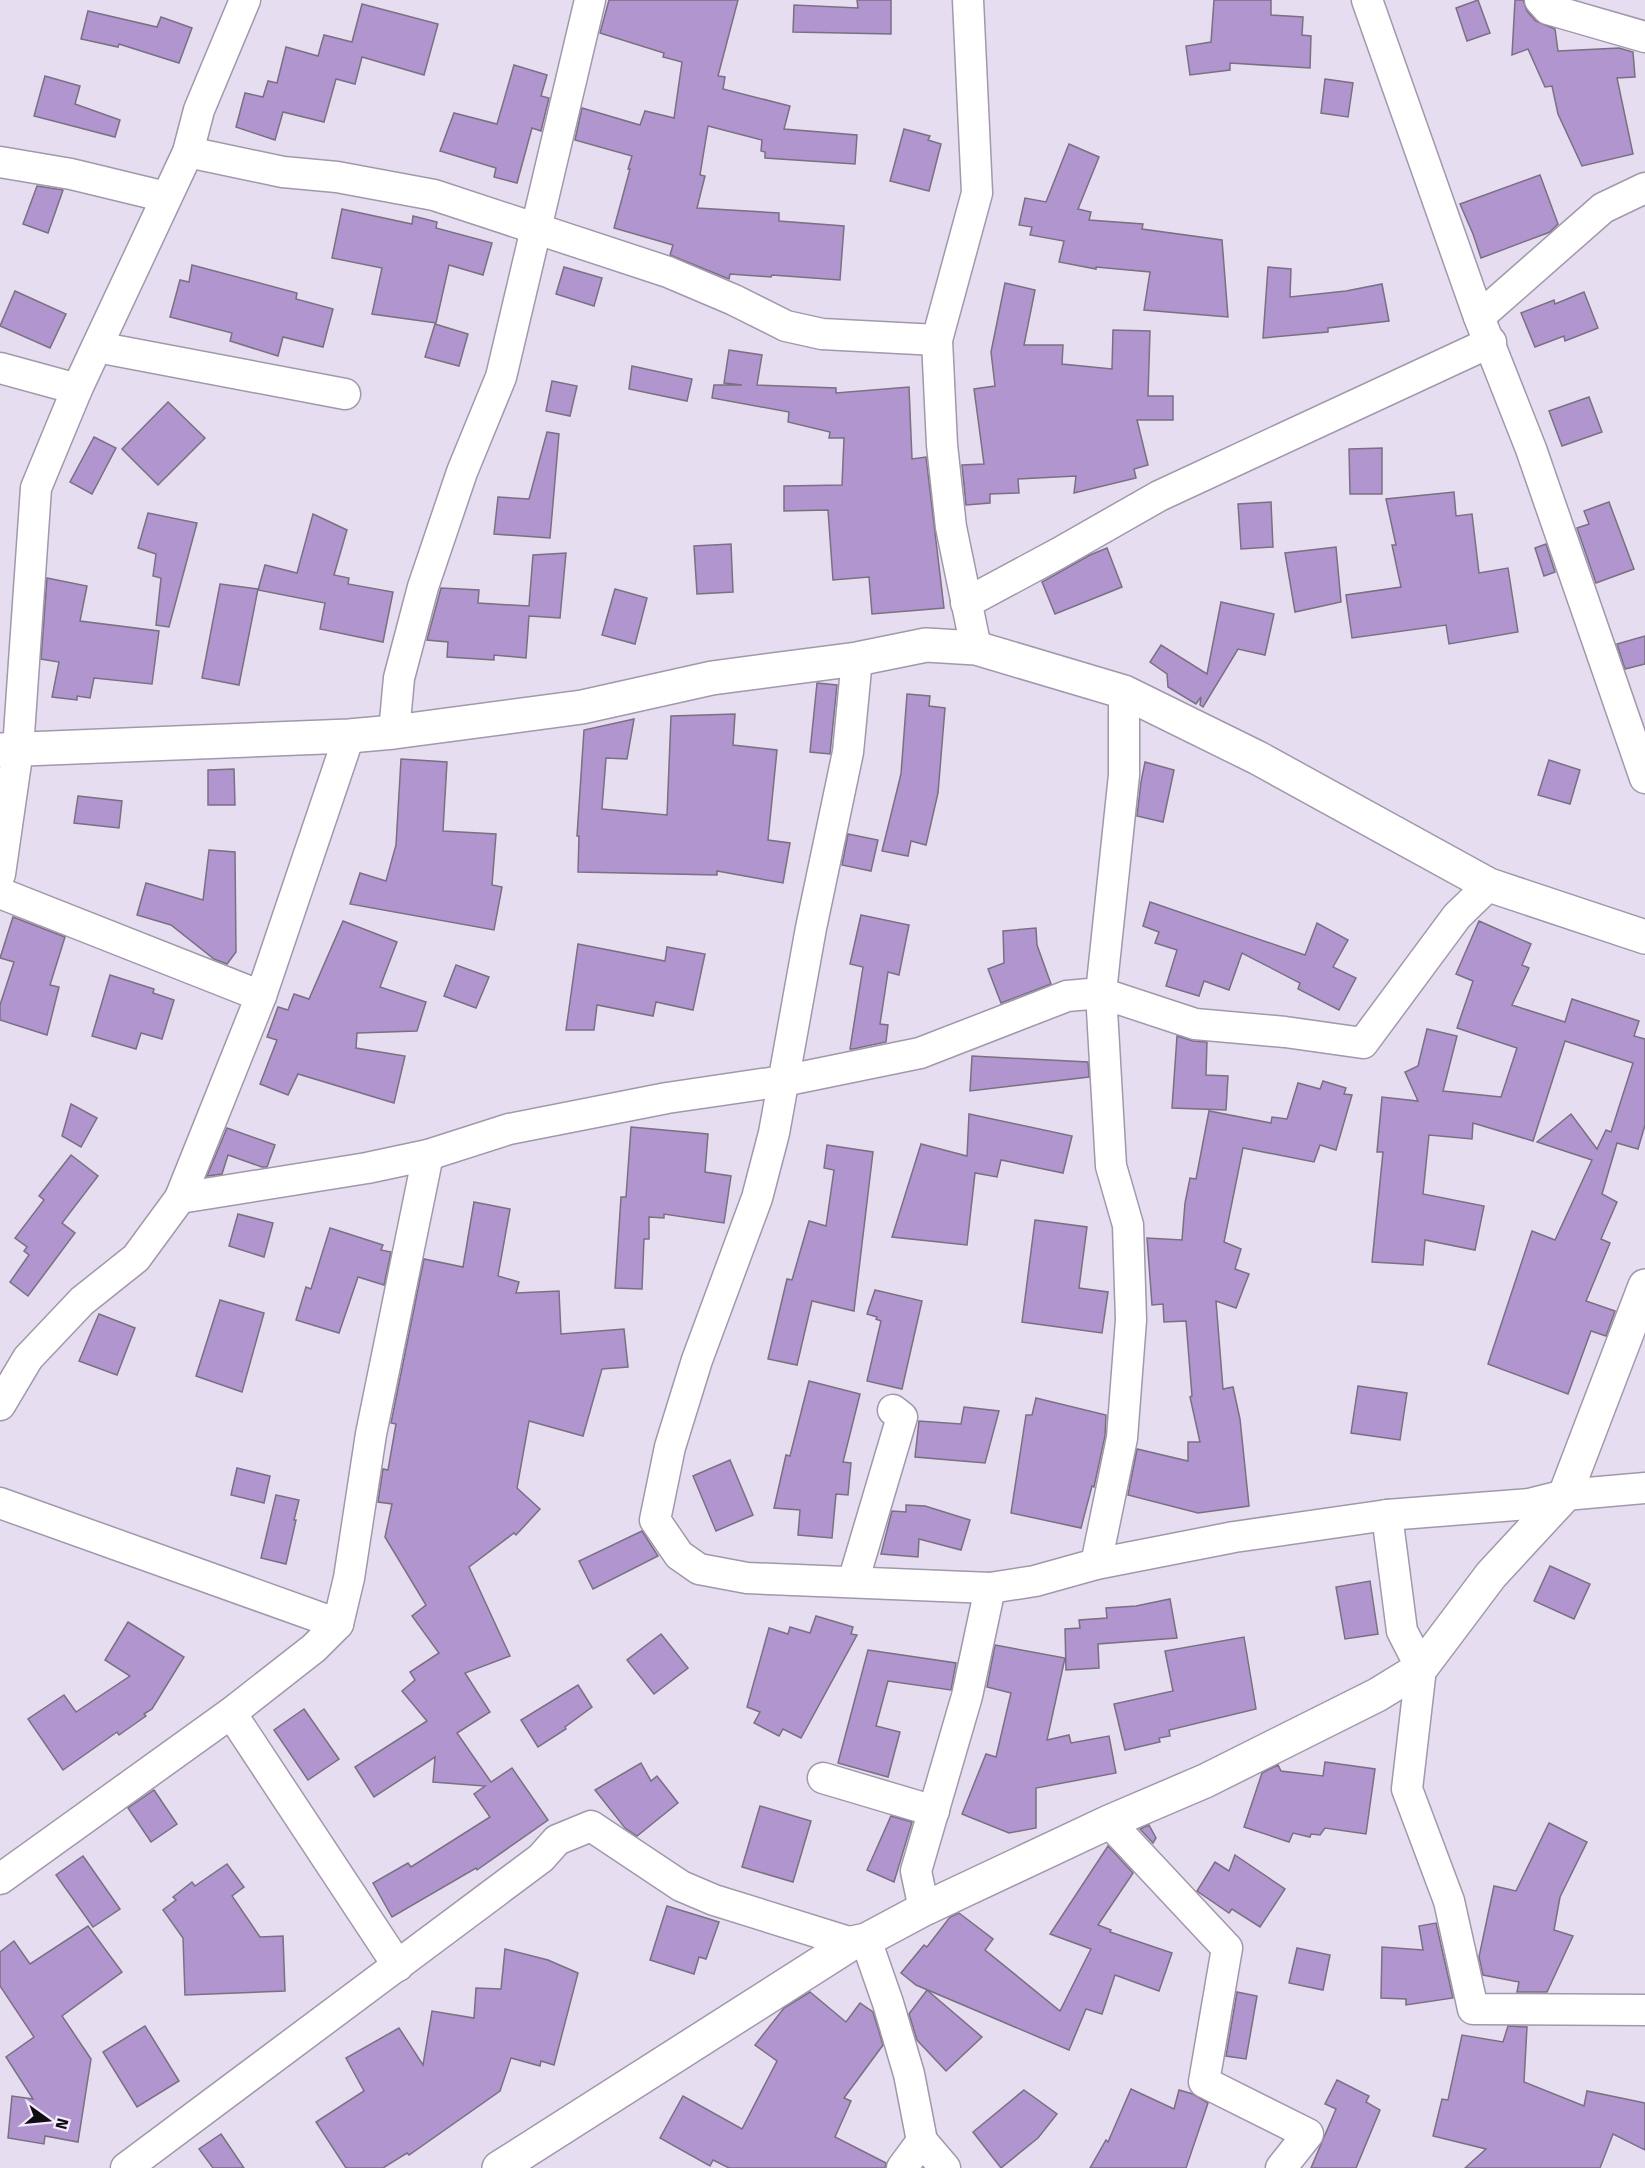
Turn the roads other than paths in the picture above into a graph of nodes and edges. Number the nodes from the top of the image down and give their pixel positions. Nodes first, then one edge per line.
1 (245, 0) edge
2 (590, 0) edge
3 (968, 0) edge
4 (1366, 0) edge
5 (1540, 0) edge
6 (1645, 37) edge
7 (188, 152) junction
8 (0, 162) edge
9 (1645, 188) edge
10 (166, 197) junction
11 (535, 227) junction
12 (1485, 330) junction
13 (937, 340) junction
14 (96, 347) junction
15 (0, 368) edge
16 (77, 389) junction
17 (345, 394) dead end
18 (966, 603) junction
19 (975, 648) junction
20 (857, 659) junction
21 (1124, 692) junction
22 (394, 732) junction
23 (349, 736) junction
24 (9, 750) edge
25 (1645, 778) edge
26 (0, 874) edge
27 (1489, 885) junction
28 (0, 893) edge
29 (1645, 936) edge
30 (1101, 993) junction
31 (261, 996) junction
32 (783, 1081) junction
33 (428, 1155) junction
34 (180, 1197) junction
35 (1645, 1286) edge
36 (0, 1405) edge
37 (893, 1410) dead end
38 (1645, 1488) edge
39 (1566, 1495) junction
40 (0, 1503) edge
41 (1387, 1515) junction
42 (1096, 1564) junction
43 (853, 1582) junction
44 (990, 1587) junction
45 (338, 1624) junction
46 (1421, 1668) junction
47 (231, 1713) junction
48 (823, 1778) dead end
49 (934, 1811) junction
50 (1109, 1822) junction
51 (0, 1879) edge
52 (924, 1909) junction
53 (859, 1942) junction
54 (398, 1966) junction
55 (1645, 2010) edge
56 (922, 2141) junction
57 (126, 2168) edge
58 (499, 2168) edge
59 (902, 2168) edge
60 (945, 2168) edge
61 (1281, 2168) edge

1 - 7 street
2 - 11 street
3 - 13 street
4 - 12 street
5 - 6 street
7 - 10 street
7 - 11 street
8 - 10 street
9 - 12 street
10 - 14 street
11 - 13 street
11 - 22 street
12 - 18 street
12 - 25 street
13 - 18 street
14 - 16 street
14 - 17 street
15 - 16 street
16 - 24 street
18 - 19 street
19 - 20 street
19 - 21 street
20 - 22 street
20 - 32 street
21 - 27 street
21 - 30 street
22 - 23 street
23 - 24 street
23 - 31 street
24 - 26 street
27 - 29 street
27 - 30 street
28 - 31 street
30 - 32 street
30 - 42 street
31 - 34 street
32 - 33 street
32 - 43 street
33 - 34 street
33 - 45 street
34 - 36 street
35 - 39 street
37 - 43 street
38 - 39 street
39 - 41 street
39 - 46 street
40 - 45 street
41 - 42 street
41 - 46 street
42 - 44 street
43 - 44 street
44 - 49 street
45 - 47 street
46 - 50 street
46 - 55 street
47 - 51 street
47 - 54 street
48 - 49 street
49 - 52 street
50 - 52 street
50 - 61 street
52 - 53 street
53 - 54 street
53 - 56 street
53 - 58 street
54 - 57 street
56 - 59 street
56 - 60 street

